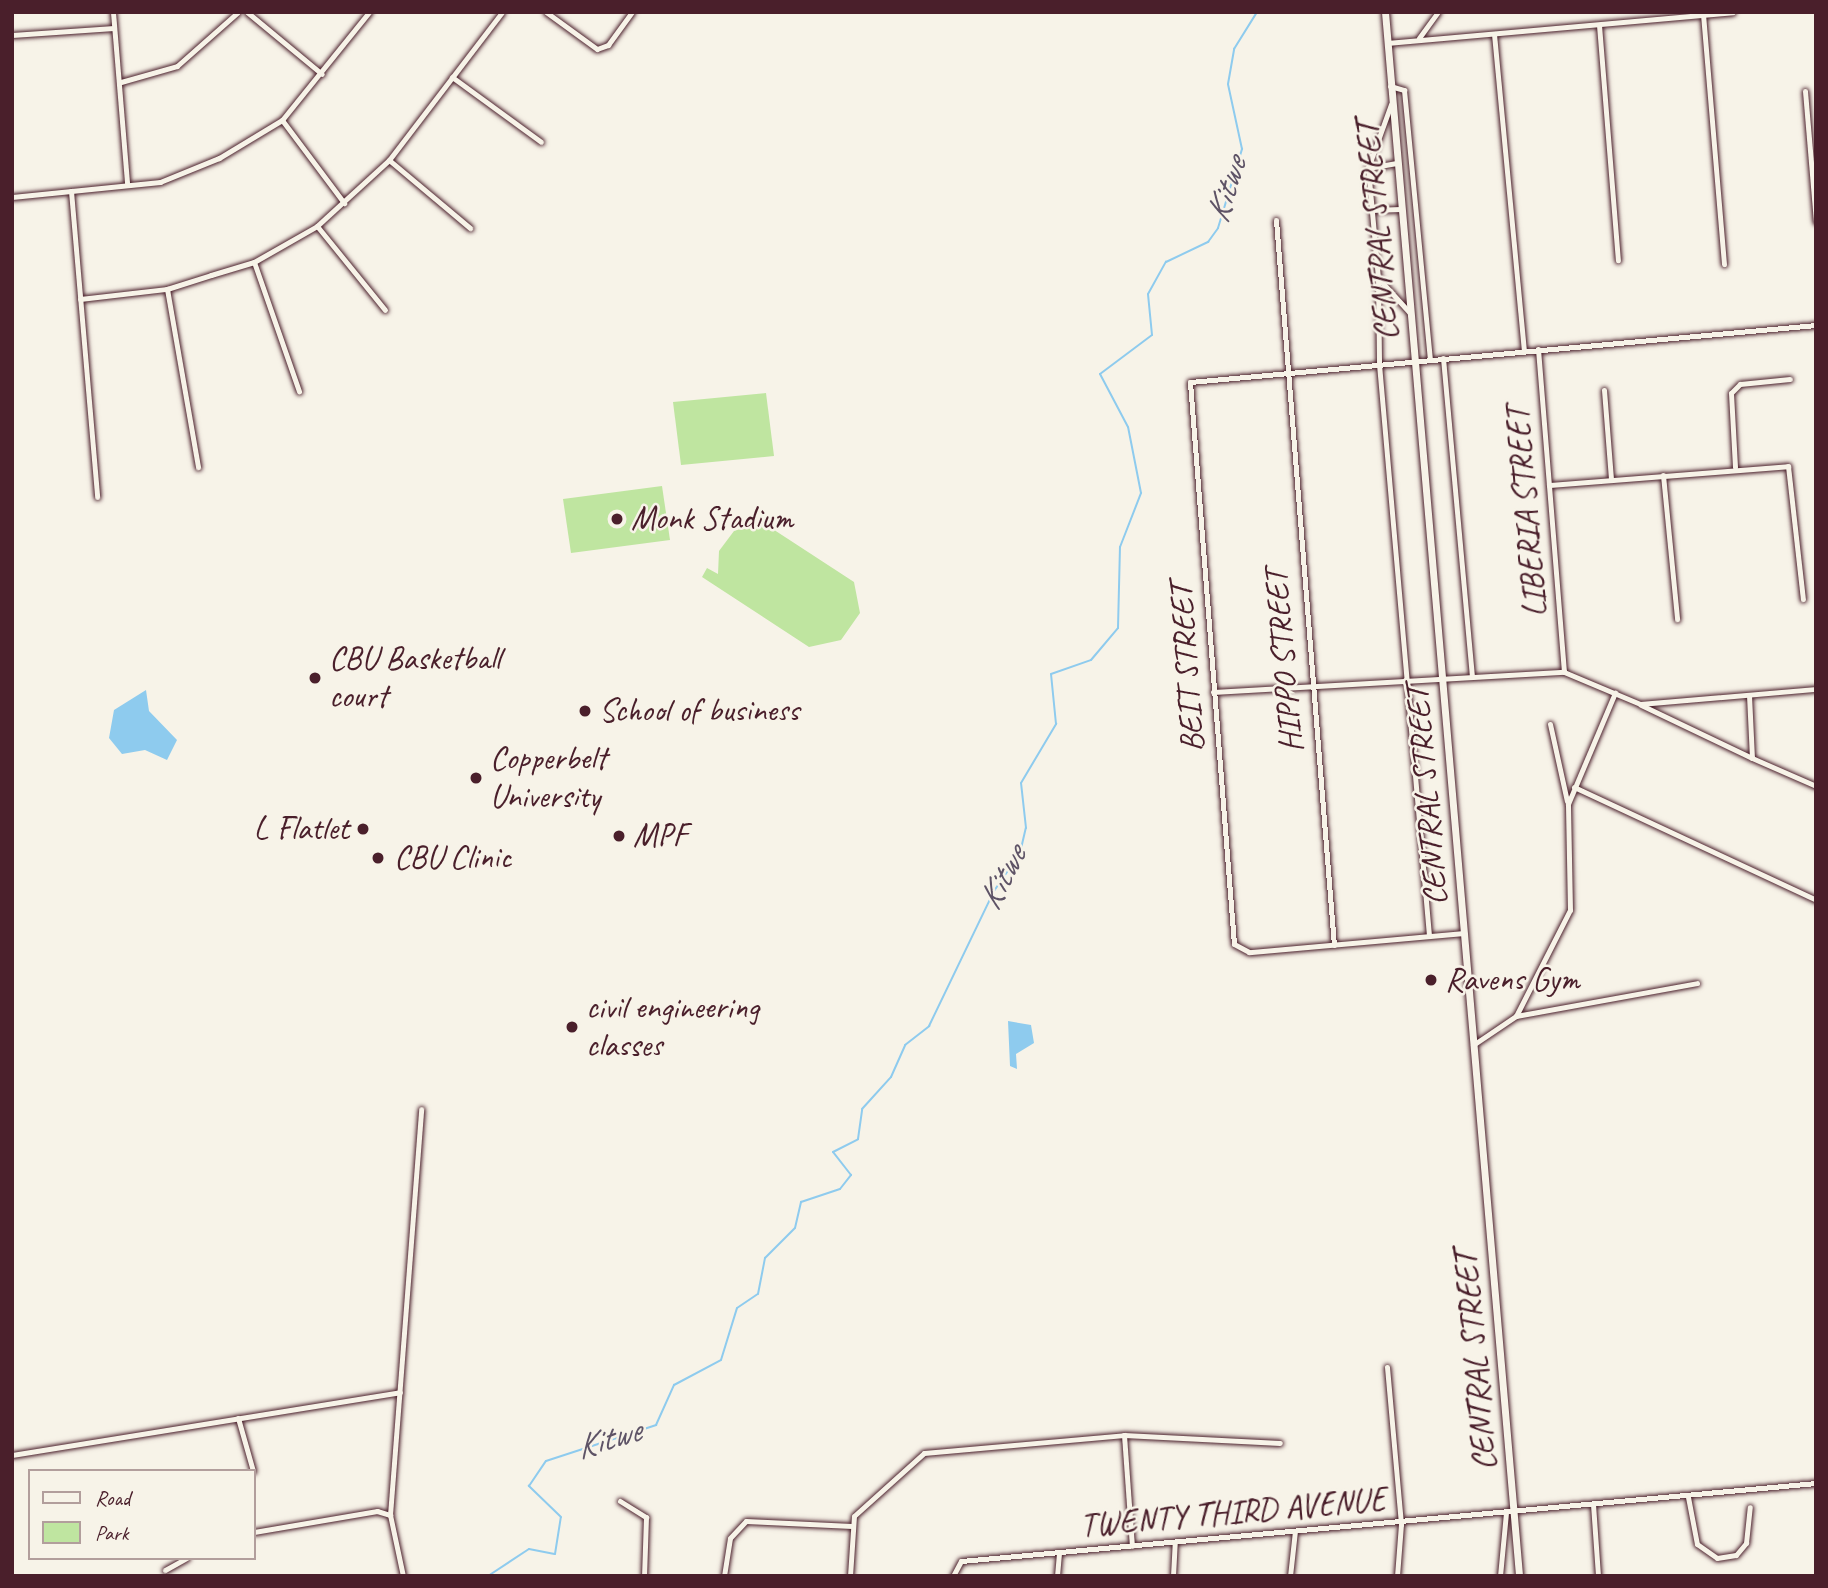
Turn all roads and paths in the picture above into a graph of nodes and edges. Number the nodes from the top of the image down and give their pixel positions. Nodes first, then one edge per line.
1 (113, 12) edge
2 (238, 12) edge
3 (247, 12) edge
4 (369, 12) edge
5 (502, 12) edge
6 (547, 12) edge
7 (632, 12) edge
8 (1385, 12) edge
9 (1438, 12) edge
10 (1733, 12) edge
11 (1703, 15) junction
12 (1599, 24) junction
13 (114, 28) junction
14 (1494, 34) junction
15 (12, 35) edge
16 (1419, 38) junction
17 (1387, 43) junction
18 (322, 74) junction
19 (452, 77) junction
20 (121, 82) junction
21 (1390, 86) junction
22 (1805, 91) dead end
23 (1391, 104) junction
24 (282, 120) junction
25 (541, 142) dead end
26 (389, 160) junction
27 (1397, 163) junction
28 (1368, 168) junction
29 (127, 184) junction
30 (71, 191) junction
31 (12, 197) edge
32 (344, 203) junction
33 (1401, 209) junction
34 (1371, 210) junction
35 (1276, 220) dead end
36 (1816, 222) edge
37 (317, 226) junction
38 (470, 228) dead end
39 (1618, 260) dead end
40 (254, 261) junction
41 (1724, 264) dead end
42 (1378, 278) junction
43 (167, 289) junction
44 (80, 299) junction
45 (385, 310) dead end
46 (1410, 313) junction
47 (1816, 325) edge
48 (1538, 349) junction
49 (1524, 350) junction
50 (1443, 358) junction
51 (1430, 360) junction
52 (1414, 362) junction
53 (1379, 364) junction
54 (1284, 373) junction
55 (1790, 379) dead end
56 (1604, 390) dead end
57 (299, 391) dead end
58 (198, 467) dead end
59 (1735, 467) junction
60 (1662, 475) junction
61 (1611, 479) junction
62 (1549, 485) junction
63 (97, 497) dead end
64 (1803, 599) dead end
65 (1677, 619) dead end
66 (1564, 671) junction
67 (1472, 676) junction
68 (1441, 679) junction
69 (1407, 681) junction
70 (1816, 689) edge
71 (1310, 690) junction
72 (1213, 692) junction
73 (1615, 693) junction
74 (1749, 695) junction
75 (1640, 704) junction
76 (1549, 724) dead end
77 (1752, 758) junction
78 (1816, 786) edge
79 (1574, 787) junction
80 (1568, 804) junction
81 (1816, 900) edge
82 (1464, 933) junction
83 (1429, 936) junction
84 (1334, 945) junction
85 (1697, 983) dead end
86 (1516, 1016) junction
87 (1473, 1045) junction
88 (421, 1108) dead end
89 (1387, 1367) dead end
90 (400, 1392) junction
91 (238, 1418) junction
92 (1124, 1435) junction
93 (1280, 1443) dead end
94 (12, 1455) edge
95 (252, 1469) edge
96 (1816, 1483) edge
97 (1688, 1497) junction
98 (620, 1501) dead end
99 (1594, 1504) junction
100 (1750, 1507) dead end
101 (1510, 1512) junction
102 (390, 1515) junction
103 (1401, 1524) junction
104 (852, 1526) junction
105 (1295, 1531) junction
106 (256, 1532) edge
107 (1175, 1542) junction
108 (1132, 1546) junction
109 (1059, 1553) junction
110 (183, 1560) edge
111 (165, 1570) dead end
112 (403, 1576) edge
113 (644, 1576) edge
114 (724, 1576) edge
115 (850, 1576) edge
116 (953, 1576) edge
117 (1058, 1576) edge
118 (1173, 1576) edge
119 (1290, 1576) edge
120 (1397, 1576) edge
121 (1500, 1576) edge
122 (1519, 1576) edge
123 (1598, 1576) edge

1 - 13 street
2 - 20 street
3 - 18 street
4 - 18 street
5 - 19 street
6 - 7 street
8 - 17 street, CENTRAL STREET
9 - 16 street
10 - 11 street
11 - 12 street
11 - 41 street
12 - 14 street
12 - 39 street
13 - 15 street
13 - 20 street
14 - 16 street
14 - 49 street
16 - 17 street
17 - 21 street, CENTRAL STREET
18 - 24 street
19 - 25 street
19 - 26 street
20 - 29 street
21 - 23 street, CENTRAL STREET
21 - 51 street
22 - 36 street
23 - 27 street, CENTRAL STREET
23 - 28 street
24 - 29 street
24 - 32 street
26 - 32 street
26 - 38 street
27 - 28 street
27 - 33 street, CENTRAL STREET
28 - 34 street
29 - 30 street
30 - 31 street
30 - 44 street
32 - 37 street
33 - 34 street
33 - 46 street, CENTRAL STREET
34 - 42 street
35 - 54 street, HIPPO STREET
37 - 40 street
37 - 45 street
40 - 43 street
40 - 57 street
42 - 46 street
42 - 53 street
43 - 44 street
43 - 58 street
44 - 63 street
46 - 52 street, CENTRAL STREET
47 - 48 street
48 - 49 street
48 - 62 street, LIBERIA STREET
49 - 50 street
50 - 51 street
50 - 67 street
51 - 52 street
52 - 53 street
52 - 68 street, CENTRAL STREET
53 - 54 street
53 - 69 street
54 - 71 street, HIPPO STREET
54 - 72 street, BEIT STREET
55 - 59 street
56 - 61 street
59 - 60 street
59 - 64 street
60 - 61 street
60 - 65 street
61 - 62 street
62 - 66 street, LIBERIA STREET
66 - 67 street
66 - 73 street
67 - 68 street
68 - 69 street
68 - 82 street, CENTRAL STREET
69 - 71 street
69 - 83 street
70 - 74 street
71 - 72 street
71 - 84 street, HIPPO STREET
72 - 84 street, BEIT STREET
73 - 75 street
73 - 79 street
74 - 75 street
74 - 77 street
75 - 77 street
76 - 80 street
77 - 78 street
79 - 80 street
79 - 81 street
80 - 86 street
82 - 83 street
82 - 87 street, CENTRAL STREET
83 - 84 street
85 - 86 street
86 - 87 street
87 - 101 street, CENTRAL STREET
88 - 90 street
89 - 103 street
90 - 91 street
90 - 102 street
91 - 94 street
91 - 95 street
92 - 93 street
92 - 104 street
92 - 108 street
96 - 97 street, TWENTY THIRD AVENUE
97 - 99 street, TWENTY THIRD AVENUE
97 - 100 street
98 - 113 street
99 - 101 street, TWENTY THIRD AVENUE
99 - 123 street
101 - 103 street, TWENTY THIRD AVENUE
101 - 121 street
101 - 122 street, CENTRAL STREET
102 - 106 street
102 - 112 street
103 - 105 street, TWENTY THIRD AVENUE
103 - 120 street
104 - 114 street
104 - 115 street
105 - 107 street, TWENTY THIRD AVENUE
105 - 119 street
107 - 108 street, TWENTY THIRD AVENUE
107 - 118 street
108 - 109 street, TWENTY THIRD AVENUE
109 - 116 street, TWENTY THIRD AVENUE
109 - 117 street
110 - 111 street

